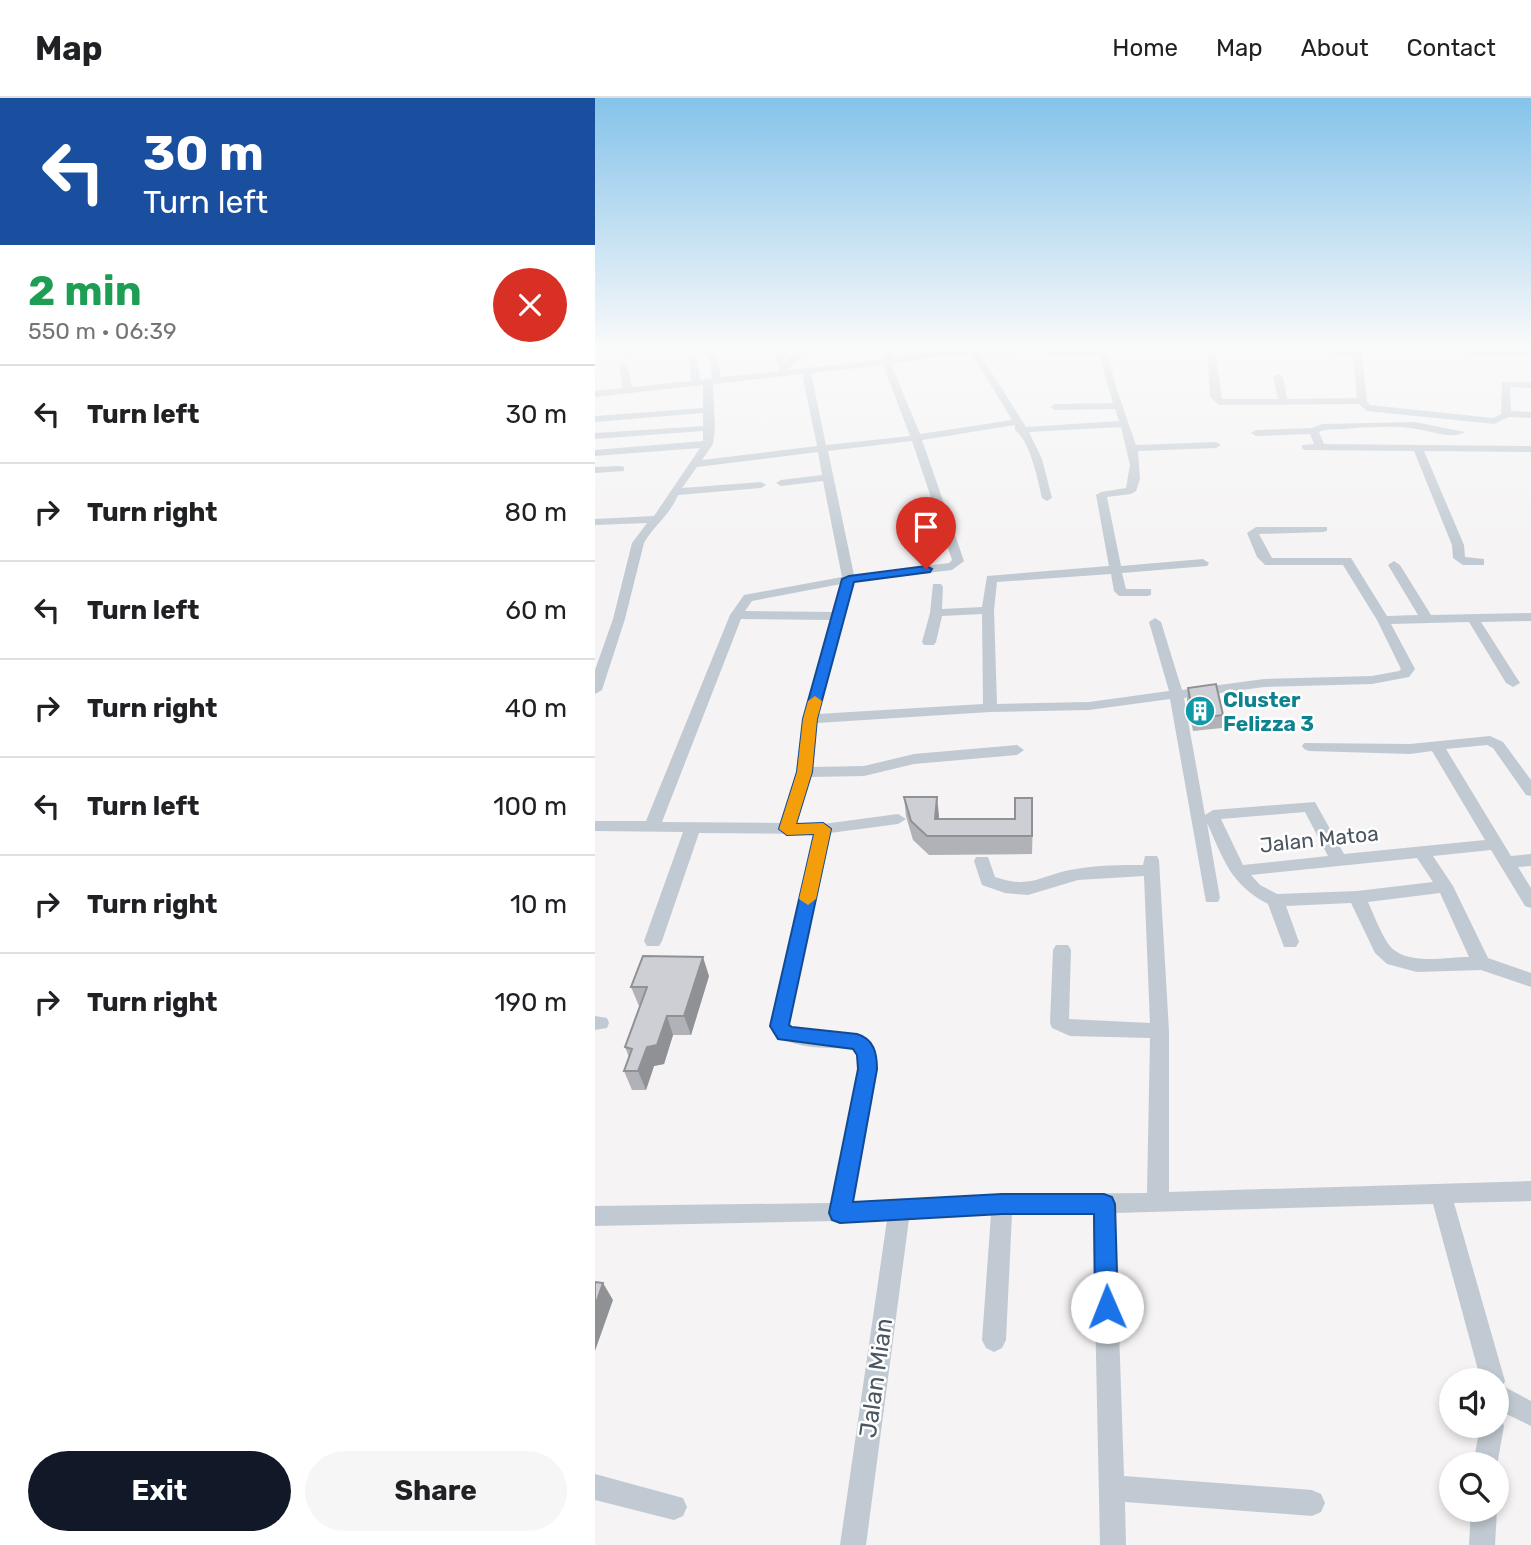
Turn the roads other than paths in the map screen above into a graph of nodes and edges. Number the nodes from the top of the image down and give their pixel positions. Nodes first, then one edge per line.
1 (639, 416) edge
2 (710, 416) edge
3 (815, 416) edge
4 (907, 416) edge
5 (1012, 416) edge
6 (1122, 416) edge
7 (1433, 416) edge
8 (1505, 416) edge
9 (595, 419) edge
10 (1125, 424) junction
11 (1018, 426) junction
12 (710, 428) junction
13 (1314, 431) junction
14 (1460, 432) dead end
15 (1256, 433) dead end
16 (595, 436) edge
17 (916, 438) junction
18 (708, 444) junction
19 (1216, 445) dead end
20 (1320, 446) junction
21 (1307, 447) dead end
22 (1131, 448) junction
23 (1531, 449) edge
24 (822, 450) junction
25 (1419, 452) junction
26 (595, 453) edge
27 (1347, 455) dead end
28 (692, 464) junction
29 (620, 469) dead end
30 (595, 470) edge
31 (828, 477) junction
32 (781, 482) dead end
33 (761, 485) dead end
34 (674, 492) junction
35 (1047, 498) dead end
36 (658, 519) junction
37 (595, 522) edge
38 (1323, 529) dead end
39 (1479, 562) dead end
40 (1203, 563) dead end
41 (1394, 565) dead end
42 (1115, 569) junction
43 (849, 579) junction
44 (937, 587) dead end
45 (1147, 592) dead end
46 (988, 610) junction
47 (936, 613) junction
48 (736, 615) junction
49 (838, 616) junction
50 (1472, 617) junction
51 (1531, 617) edge
52 (1426, 618) junction
53 (1383, 620) junction
54 (1155, 622) dead end
55 (929, 642) dead end
56 (1513, 683) dead end
57 (595, 690) edge
58 (1176, 693) junction
59 (990, 708) junction
60 (810, 719) junction
61 (1436, 745) junction
62 (1309, 746) dead end
63 (1017, 750) dead end
64 (804, 772) junction
65 (1531, 792) edge
66 (898, 819) dead end
67 (595, 826) edge
68 (653, 827) junction
69 (693, 828) junction
70 (787, 829) junction
71 (823, 829) junction
72 (1497, 844) junction
73 (1421, 851) junction
74 (1338, 859) junction
75 (1531, 860) edge
76 (982, 861) dead end
77 (1508, 862) junction
78 (1236, 868) junction
79 (1445, 886) junction
80 (1357, 897) junction
81 (1212, 898) dead end
82 (1275, 900) junction
83 (1531, 902) edge
84 (653, 941) dead end
85 (1290, 942) dead end
86 (1062, 950) dead end
87 (1481, 964) junction
88 (1531, 980) edge
89 (1160, 1031) junction
90 (1531, 1191) edge
91 (1441, 1194) junction
92 (1158, 1202) junction
93 (1002, 1204) junction
94 (1104, 1204) junction
95 (899, 1211) junction
96 (840, 1213) junction
97 (595, 1216) edge
98 (994, 1340) dead end
99 (1489, 1368) edge
100 (1509, 1400) edge
101 (1528, 1409) edge
102 (595, 1487) edge
103 (1111, 1488) junction
104 (1312, 1503) dead end
105 (674, 1507) dead end
106 (1483, 1522) edge
107 (853, 1545) edge
108 (1112, 1545) edge
109 (1482, 1545) edge

1 - 9 street
2 - 12 street
3 - 24 street
4 - 17 street
5 - 11 street
6 - 10 street
7 - 8 street
10 - 11 street
10 - 22 street
11 - 17 street
11 - 35 street
12 - 16 street
12 - 18 street
13 - 14 street
13 - 15 street
13 - 20 street
17 - 24 street
17 - 43 street
18 - 26 street
18 - 28 street
19 - 22 street
20 - 21 street
20 - 25 street
22 - 42 street
23 - 25 street
24 - 28 street
24 - 31 street
25 - 27 street
25 - 39 street
28 - 34 street
29 - 30 street
31 - 32 street
31 - 43 street
33 - 34 street
34 - 36 street
36 - 37 street
36 - 57 street
38 - 53 street
40 - 42 street
41 - 52 street
42 - 45 street
42 - 46 street
43 - 48 street
43 - 49 street
44 - 47 street
46 - 47 street
46 - 59 street
47 - 55 street
48 - 49 street
48 - 68 street
49 - 60 street
50 - 51 street
50 - 52 street
50 - 56 street
52 - 53 street
53 - 58 street
54 - 58 street
58 - 59 street
58 - 81 street
59 - 60 street
60 - 64 street
61 - 62 street
61 - 65 street
61 - 72 street
63 - 64 street
64 - 70 street
66 - 71 street
67 - 68 street
68 - 69 street
69 - 70 street
69 - 84 street
70 - 71 street
71 - 96 street
72 - 73 street, Jalan Matoa
72 - 77 street
73 - 74 street, Jalan Matoa
73 - 79 street
74 - 78 street, Jalan Matoa
74 - 78 street
75 - 77 street
76 - 89 street
77 - 83 street
78 - 82 street, Jalan Matoa
79 - 80 street
79 - 87 street
80 - 82 street
80 - 87 street
82 - 85 street
86 - 89 street
87 - 88 street
89 - 92 street
90 - 91 street
91 - 92 street
91 - 99 street
92 - 94 street
93 - 94 street
93 - 95 street
93 - 98 street
94 - 103 street
95 - 96 street
95 - 107 street, Jalan Mian
96 - 97 street
100 - 101 street
102 - 105 street
103 - 104 street
103 - 108 street
106 - 109 street

